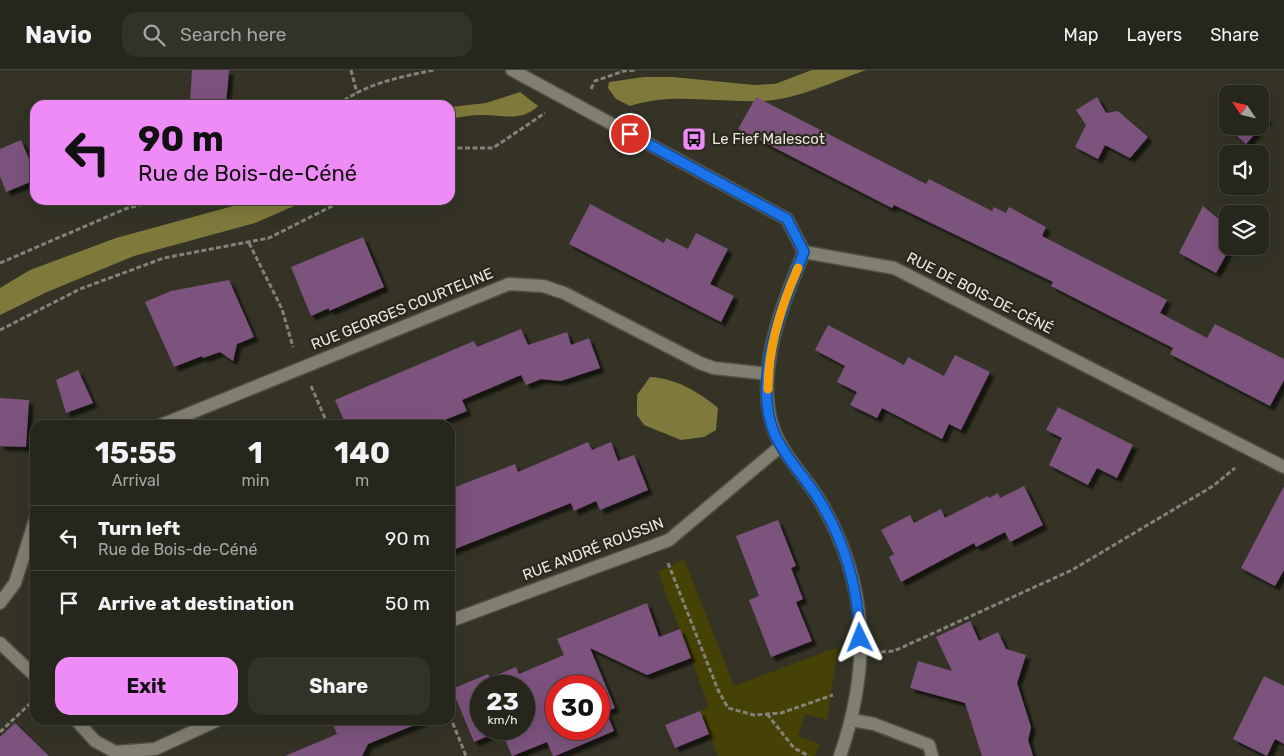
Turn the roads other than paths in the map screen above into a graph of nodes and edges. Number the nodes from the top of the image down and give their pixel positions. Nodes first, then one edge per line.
1 (512, 70) edge
2 (804, 252) junction
3 (768, 374) junction
4 (173, 420) edge
5 (781, 446) junction
6 (1284, 467) edge
7 (30, 535) edge
8 (0, 604) edge
9 (455, 619) edge
10 (0, 643) edge
11 (30, 671) edge
12 (852, 720) junction
13 (81, 725) edge
14 (207, 725) edge
15 (840, 756) edge
16 (932, 756) edge

1 - 2 street
2 - 3 street
2 - 6 street, RUE DE BOIS-DE-CÉNÉ
3 - 4 street, RUE GEORGES COURTELINE
3 - 5 street
5 - 9 street, RUE ANDRÉ ROUSSIN
5 - 12 street
7 - 8 street
10 - 11 street
12 - 15 street
12 - 16 street
13 - 14 street

